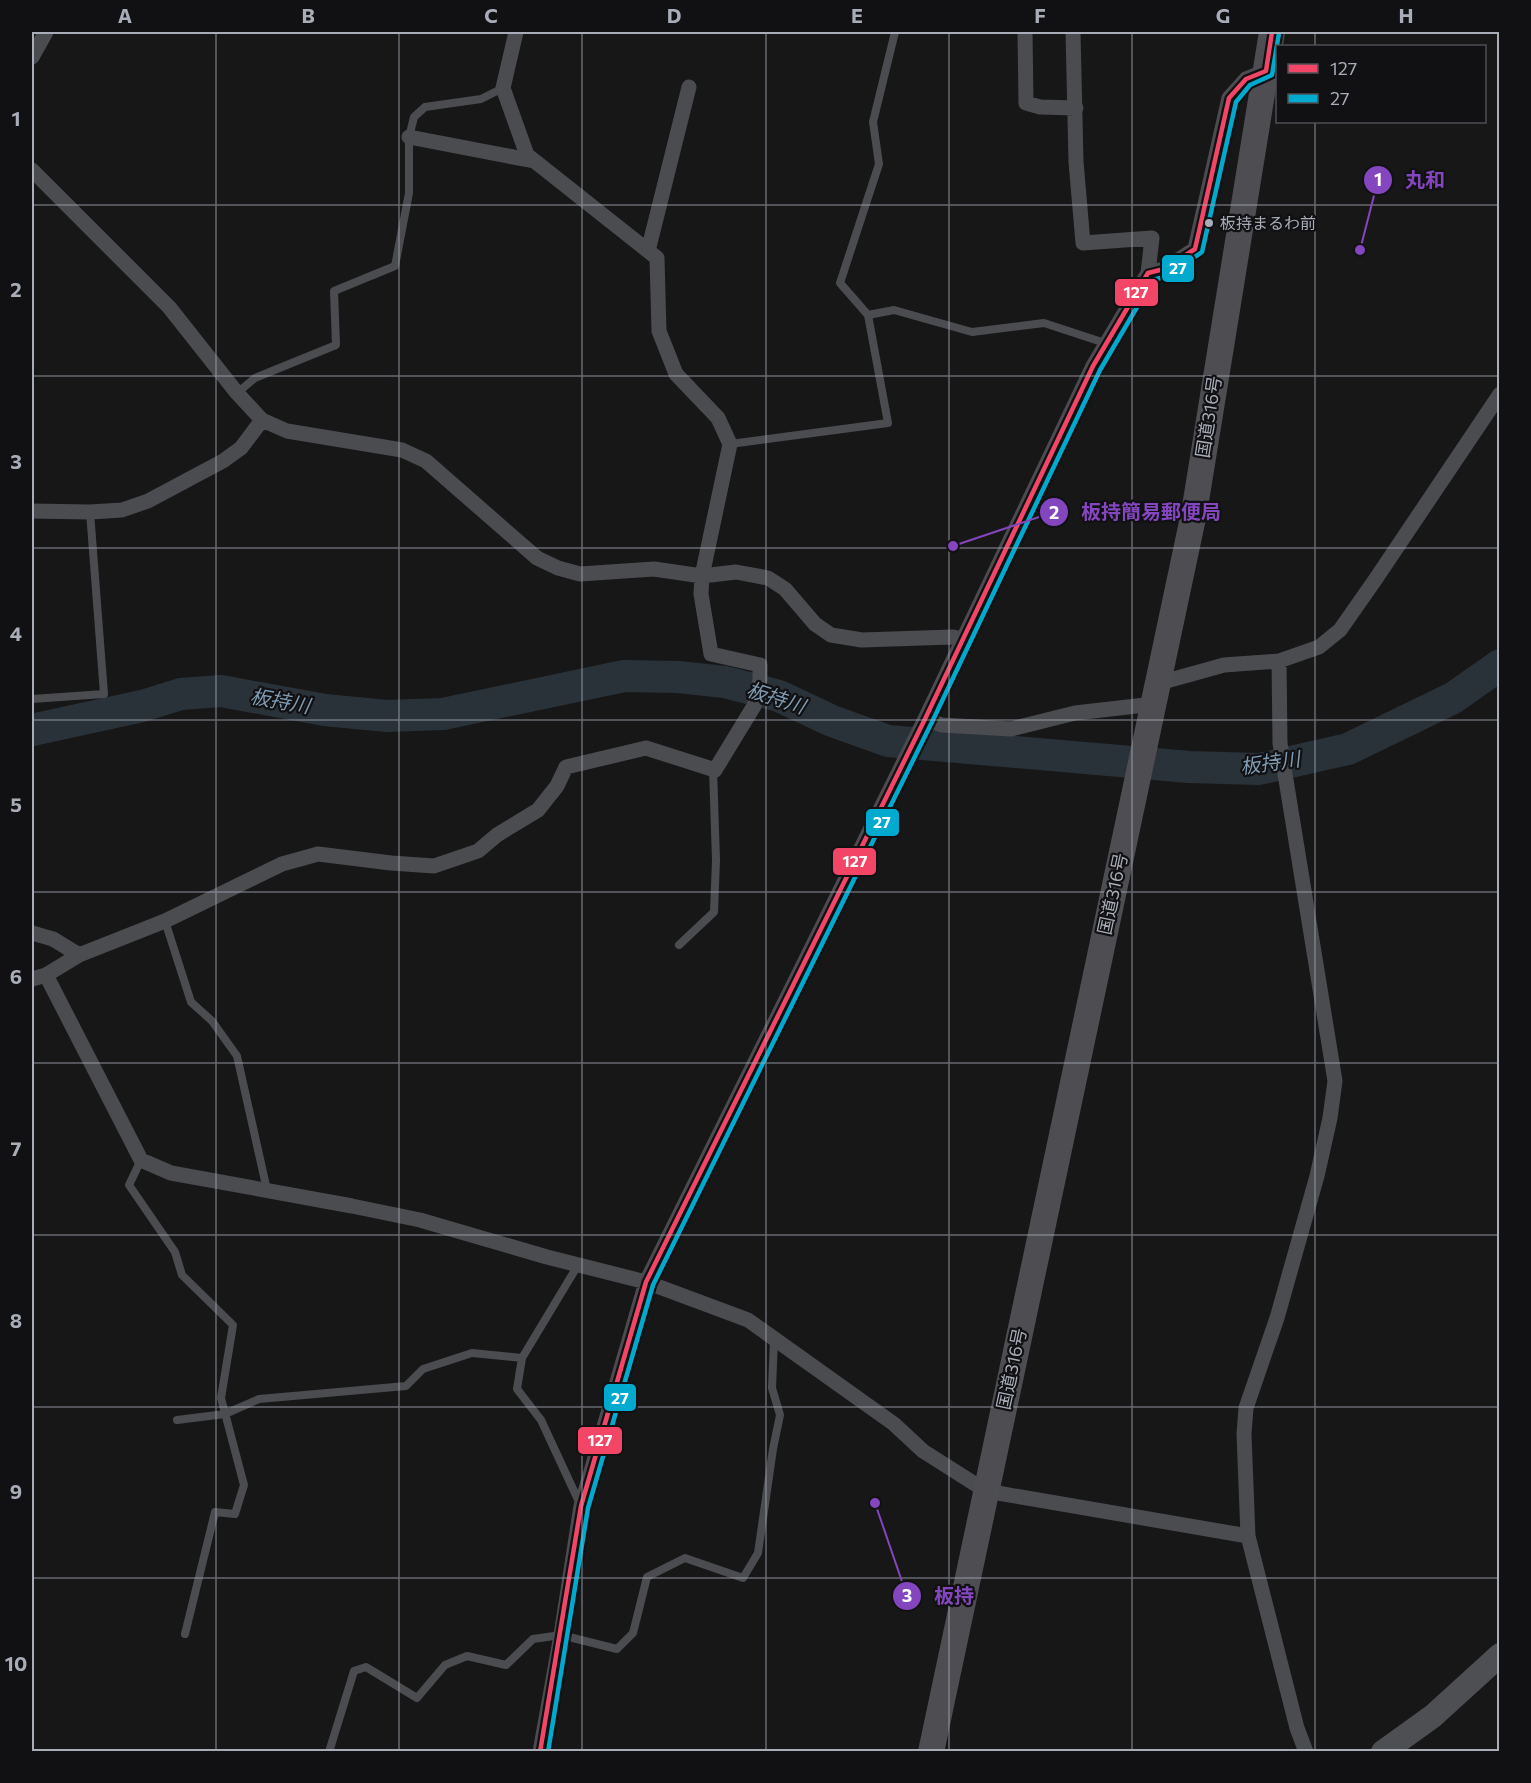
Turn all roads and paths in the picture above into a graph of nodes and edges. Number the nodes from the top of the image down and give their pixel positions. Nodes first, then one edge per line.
1 (46, 32) edge
2 (516, 32) edge
3 (895, 32) edge
4 (1025, 32) edge
5 (1073, 32) edge
6 (1272, 32) edge
7 (32, 57) edge
8 (1266, 70) junction
9 (689, 87) dead end
10 (503, 88) junction
11 (1076, 108) junction
12 (409, 137) junction
13 (534, 161) junction
14 (32, 170) edge
15 (648, 251) junction
16 (1148, 273) junction
17 (868, 315) junction
18 (1105, 343) junction
19 (237, 393) junction
20 (1500, 394) edge
21 (262, 420) junction
22 (730, 444) junction
23 (32, 511) edge
24 (90, 512) junction
25 (702, 576) junction
26 (963, 639) junction
27 (1279, 661) junction
28 (32, 699) edge
29 (1154, 702) junction
30 (922, 725) junction
31 (713, 769) junction
32 (165, 921) junction
33 (32, 933) edge
34 (679, 945) dead end
35 (79, 955) junction
36 (39, 977) edge
37 (141, 1160) junction
38 (267, 1190) junction
39 (578, 1265) junction
40 (646, 1282) junction
41 (774, 1338) junction
42 (522, 1358) junction
43 (225, 1414) junction
44 (177, 1420) dead end
45 (986, 1491) junction
46 (581, 1506) junction
47 (1248, 1536) junction
48 (185, 1634) dead end
49 (561, 1635) junction
50 (1500, 1655) edge
51 (329, 1752) edge
52 (540, 1752) edge
53 (931, 1752) edge
54 (1306, 1752) edge
55 (1383, 1752) edge

1 - 7 street
2 - 10 street
3 - 17 lane
4 - 11 street
5 - 11 street
6 - 8 highway, 国道316号
8 - 16 street
8 - 29 highway, 国道316号
9 - 15 street
10 - 12 lane
10 - 13 street
11 - 16 street
12 - 13 street
12 - 19 lane
13 - 15 street
14 - 19 street
15 - 22 street
16 - 18 street
17 - 18 lane
17 - 22 lane
18 - 26 street
19 - 21 street
20 - 27 street
21 - 24 street
21 - 25 street
22 - 25 street
23 - 24 street
24 - 28 lane
25 - 26 street
25 - 31 street
26 - 30 street
27 - 29 street
27 - 47 street
29 - 30 street
29 - 45 highway, 国道316号
30 - 40 street
31 - 32 street
31 - 34 lane
32 - 35 street
32 - 38 lane
33 - 35 street
35 - 36 street
36 - 37 street
37 - 38 street
37 - 43 lane
38 - 39 street
39 - 40 street
39 - 42 lane
40 - 41 street
40 - 46 street
41 - 45 street
41 - 49 lane
42 - 43 lane
42 - 46 lane
43 - 44 lane
43 - 48 lane
45 - 47 street
45 - 53 highway, 国道316号
46 - 49 street
47 - 54 street
49 - 51 lane
49 - 52 street
50 - 55 main road

